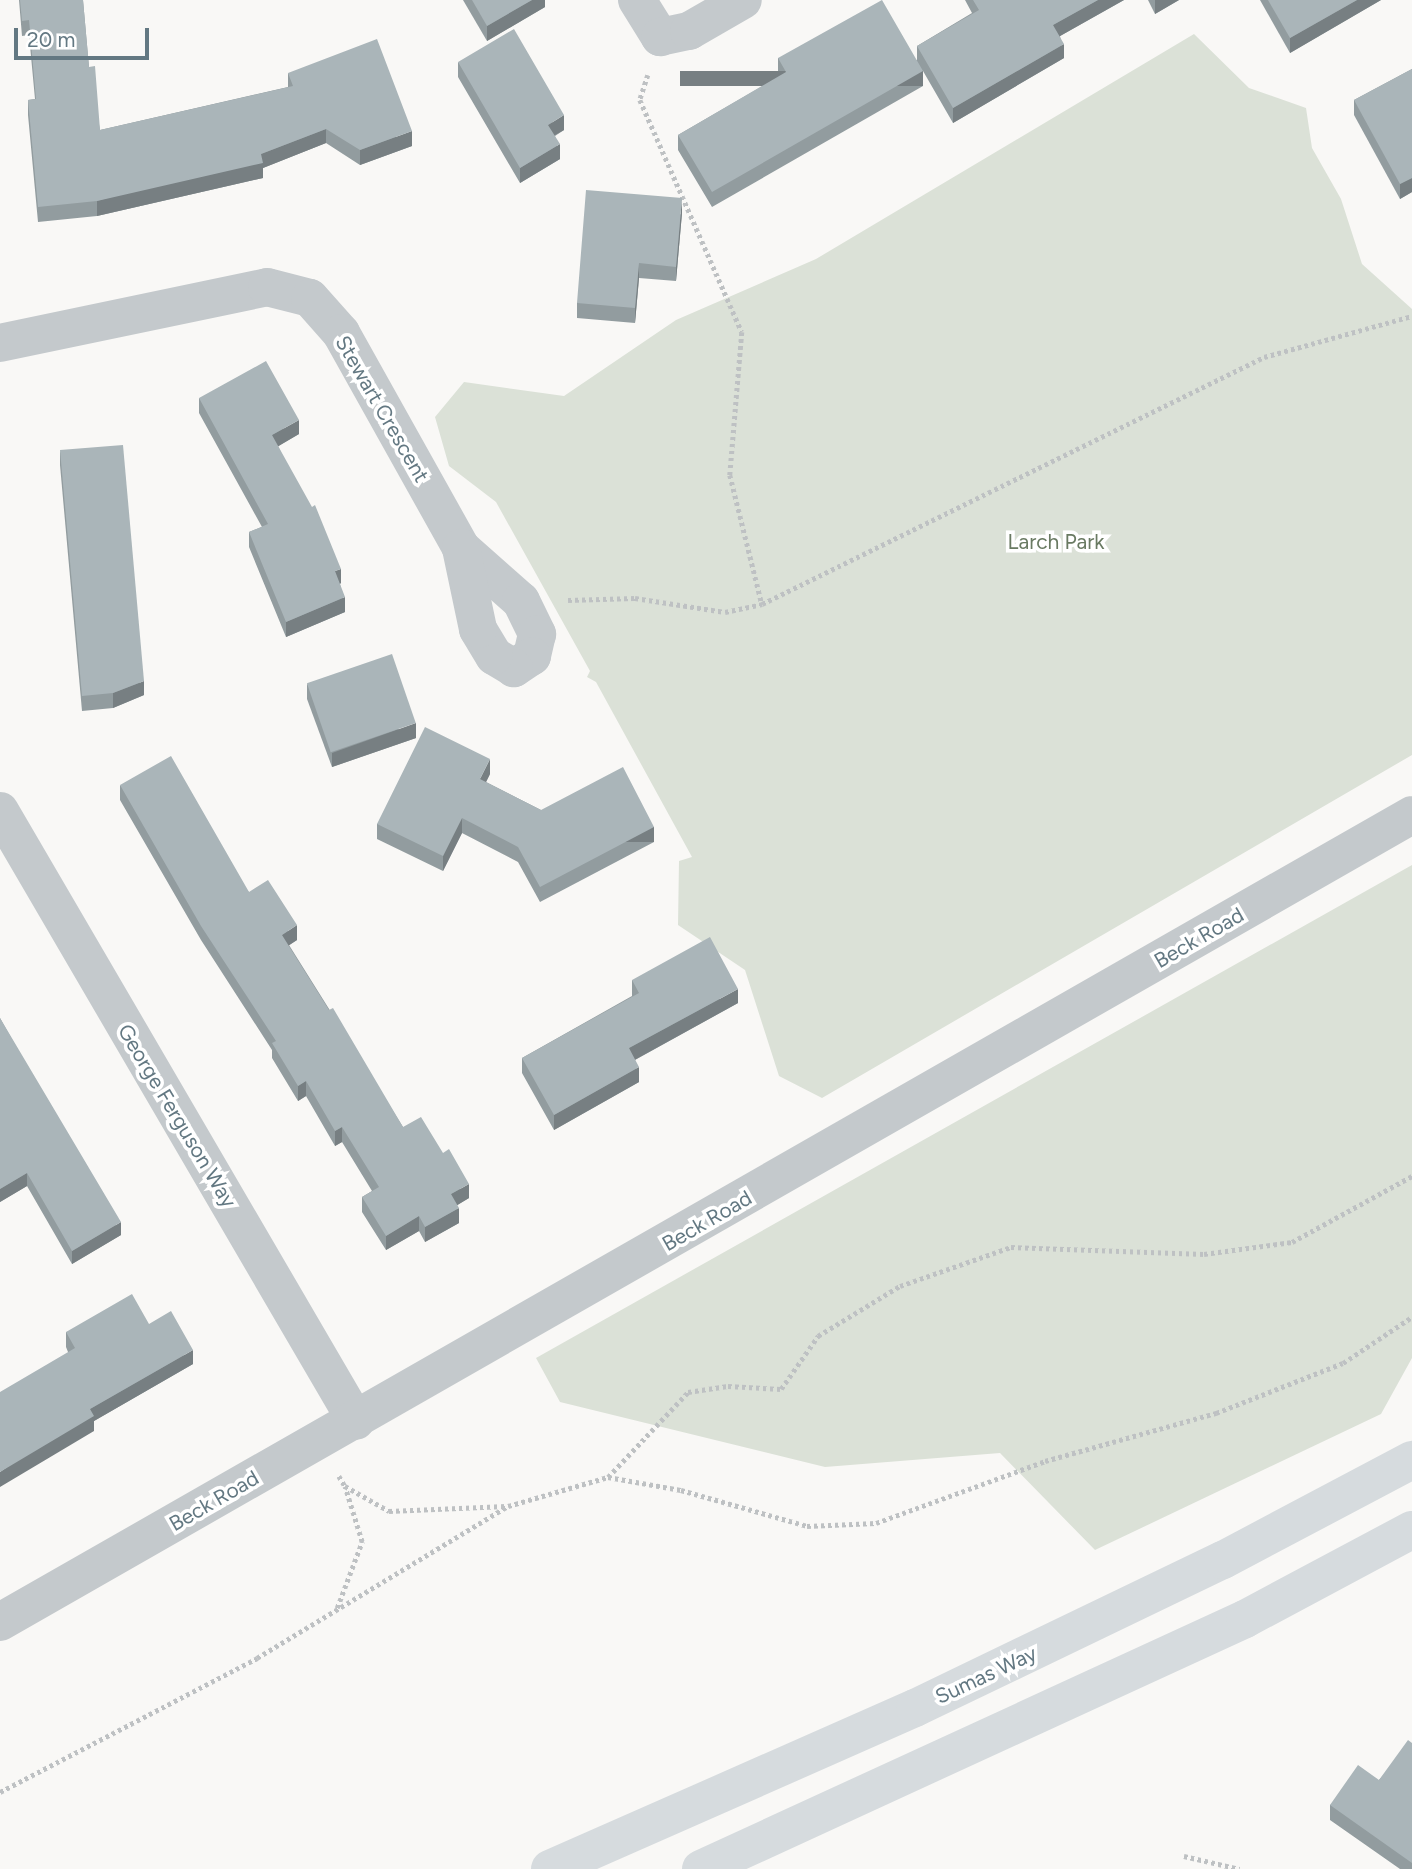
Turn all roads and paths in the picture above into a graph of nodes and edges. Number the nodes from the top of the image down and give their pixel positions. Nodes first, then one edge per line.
1 (638, 0) edge
2 (743, 0) edge
3 (660, 37) junction
4 (1412, 316) edge
5 (0, 343) edge
6 (461, 548) junction
7 (521, 601) junction
8 (762, 604) junction
9 (0, 811) edge
10 (1412, 815) edge
11 (10, 856) edge
12 (1412, 1177) edge
13 (1412, 1317) edge
14 (356, 1421) junction
15 (318, 1442) junction
16 (1412, 1460) edge
17 (608, 1477) junction
18 (345, 1486) junction
19 (508, 1506) junction
20 (1412, 1530) edge
21 (337, 1610) junction
22 (0, 1622) edge
23 (0, 1792) edge
24 (1184, 1856) dead end
25 (550, 1869) edge
26 (701, 1869) edge
27 (1240, 1869) edge

1 - 3 street
2 - 3 street
3 - 8 path
4 - 8 path
5 - 6 street, Stewart Crescent
6 - 7 street, Stewart Crescent
6 - 7 street
7 - 8 path
9 - 11 street, George Ferguson Way
10 - 14 street, Beck Road
11 - 14 street, George Ferguson Way
12 - 17 path
13 - 17 path
14 - 15 street, Beck Road
15 - 18 path
15 - 22 street, Beck Road
16 - 25 highway, Sumas Way
17 - 19 path
18 - 19 path
18 - 21 path
19 - 21 path
20 - 26 highway
21 - 23 path
24 - 27 path

